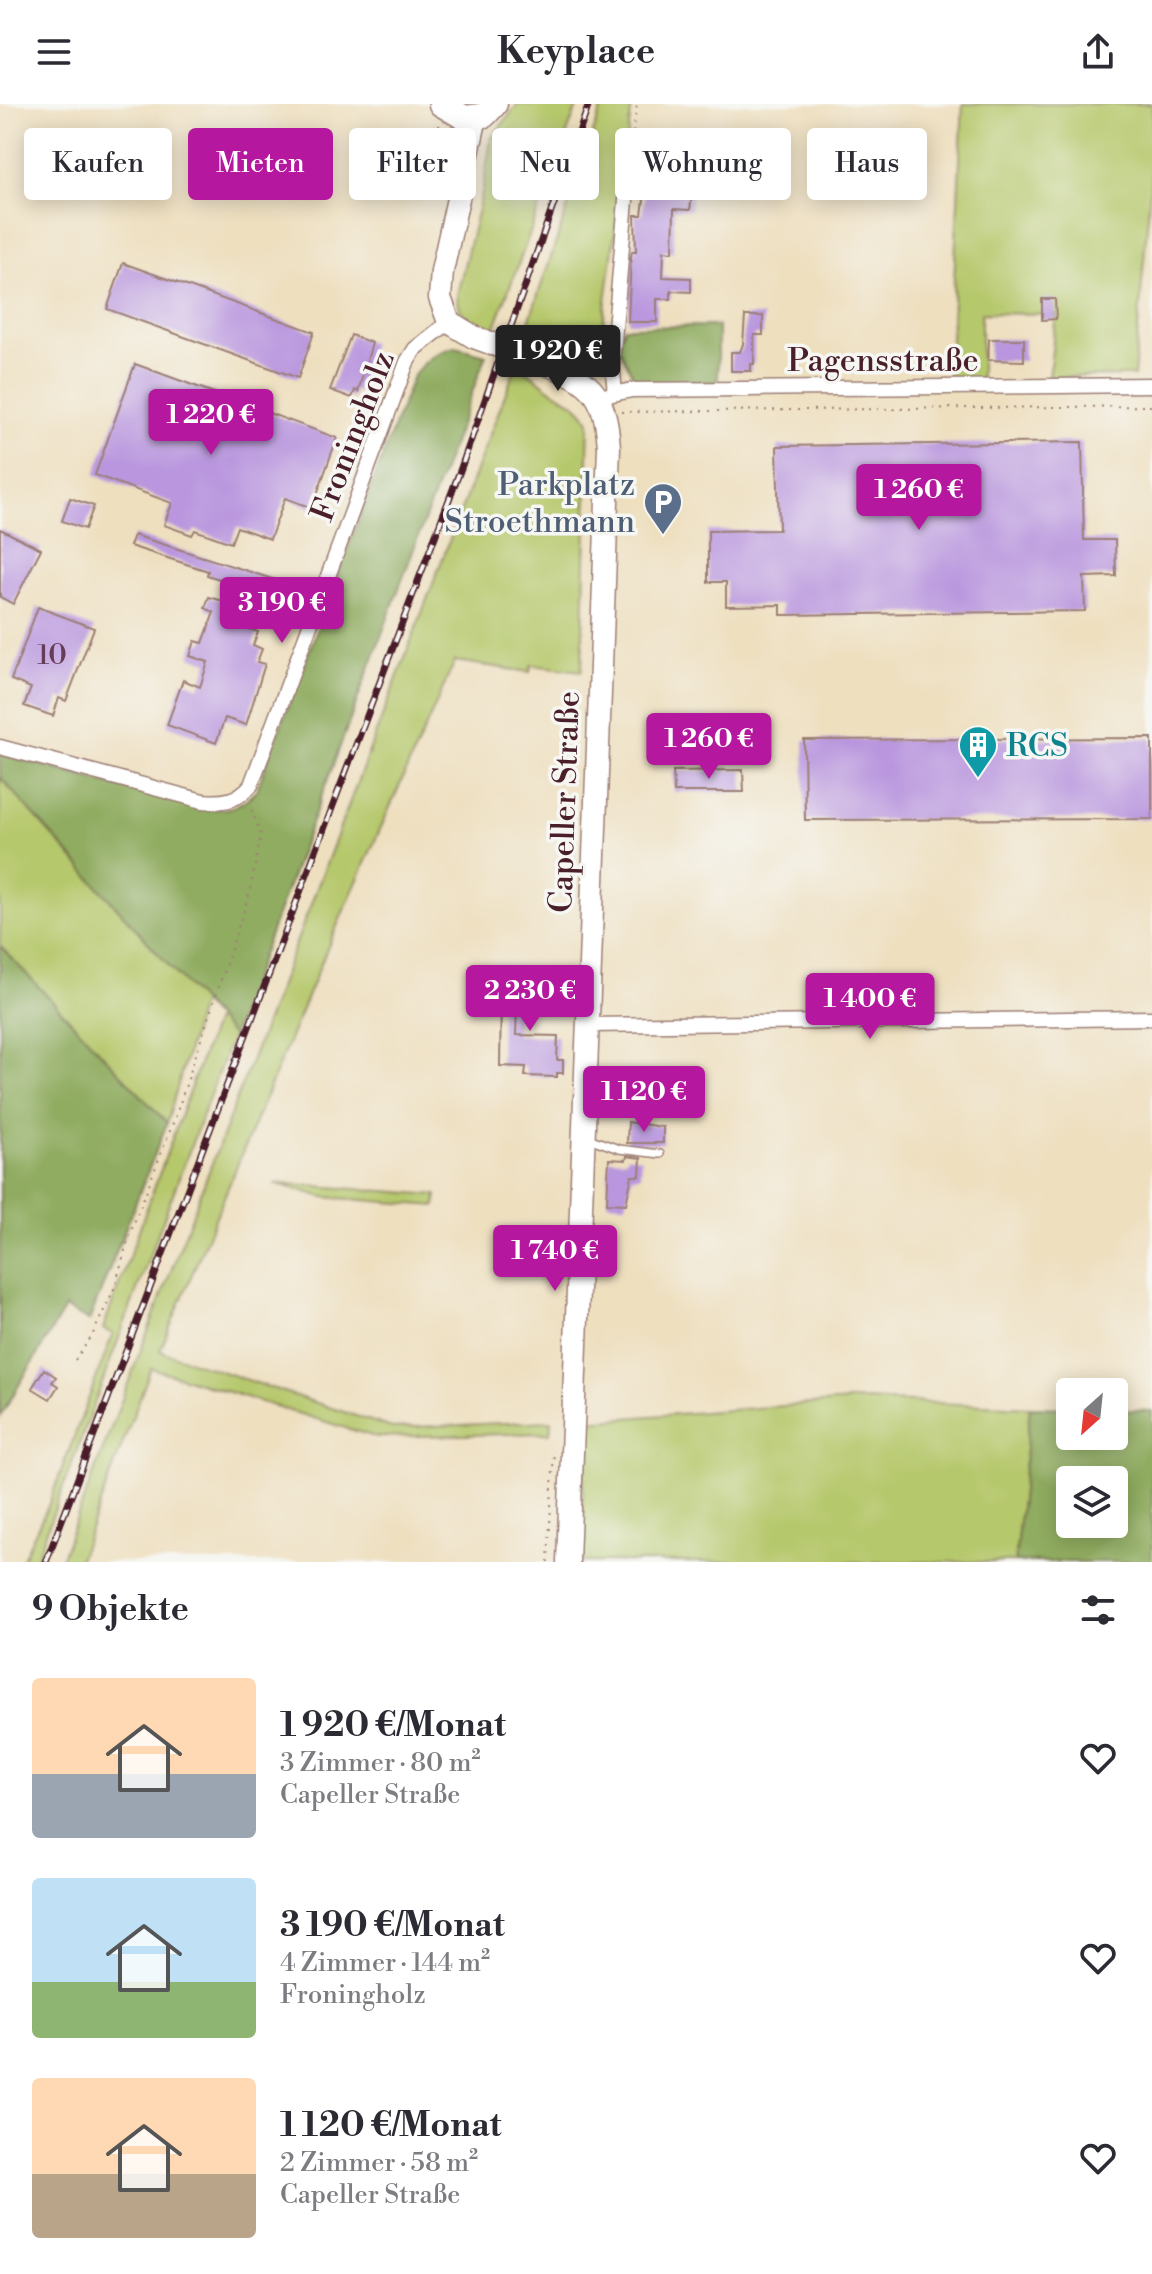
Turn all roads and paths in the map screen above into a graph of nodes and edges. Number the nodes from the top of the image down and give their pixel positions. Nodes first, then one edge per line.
1 (637, 104) edge
2 (466, 110) edge
3 (634, 128) edge
4 (626, 200) edge
5 (449, 322) junction
6 (1152, 385) edge
7 (606, 399) junction
8 (1152, 406) edge
9 (0, 747) edge
10 (244, 794) junction
11 (1152, 1018) edge
12 (588, 1025) junction
13 (584, 1136) junction
14 (660, 1154) dead end
15 (75, 1360) dead end
16 (568, 1562) edge

1 - 3 path
2 - 5 street
4 - 7 street
5 - 7 street, bridge
5 - 10 street, Froningholz
6 - 7 street, Pagensstraße
7 - 8 path
7 - 12 street, Capeller Straße
9 - 10 street
10 - 15 path
11 - 12 street
12 - 13 street, Capeller Straße
13 - 14 lane
13 - 16 street, Capeller Straße

